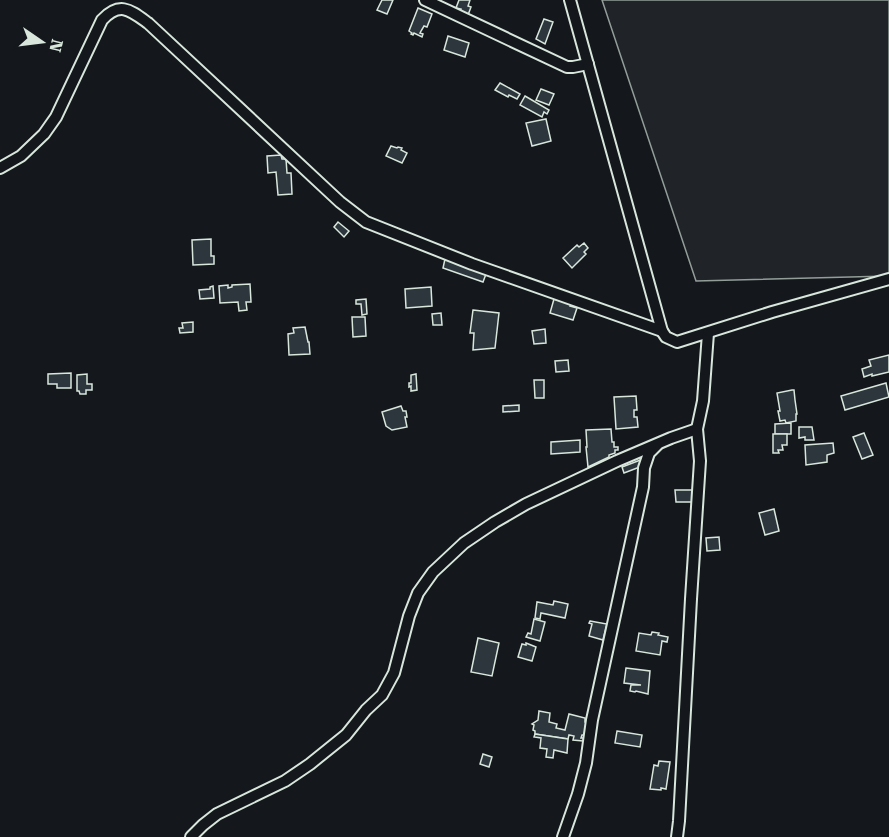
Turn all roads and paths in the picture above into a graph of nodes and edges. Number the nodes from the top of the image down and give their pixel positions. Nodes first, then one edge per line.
1 (425, 0) edge
2 (570, 0) edge
3 (588, 64) junction
4 (0, 168) edge
5 (889, 279) edge
6 (662, 331) junction
7 (708, 333) junction
8 (697, 429) junction
9 (659, 443) junction
10 (191, 837) edge
11 (563, 837) edge
12 (677, 837) edge

1 - 3 street
2 - 3 street
3 - 6 street
4 - 6 street
5 - 7 street
6 - 7 street
7 - 8 street
8 - 9 street
8 - 12 street
9 - 10 street
9 - 11 street

